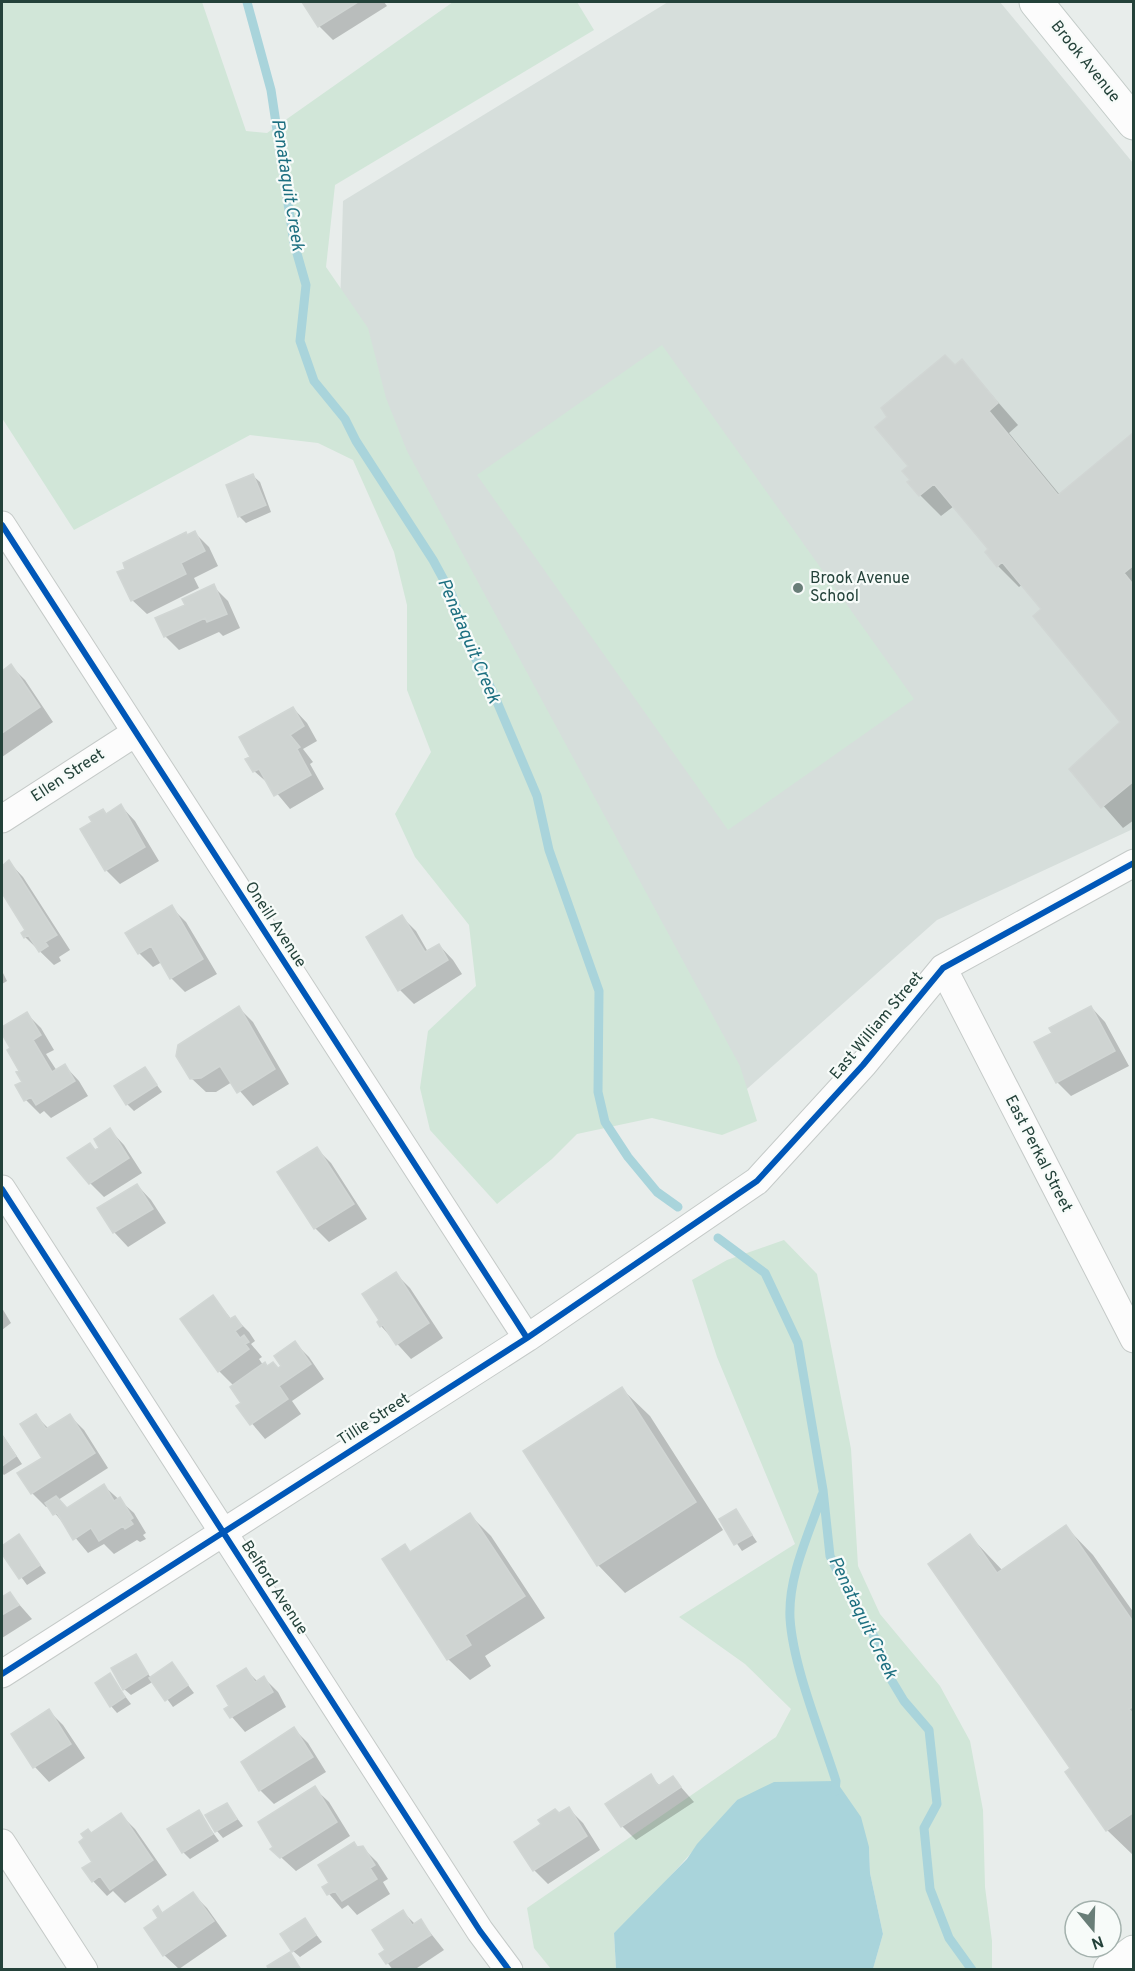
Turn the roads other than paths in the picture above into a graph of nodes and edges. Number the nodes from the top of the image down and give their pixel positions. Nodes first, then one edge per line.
1 (1036, 2) edge
2 (1134, 123) edge
3 (2, 525) edge
4 (135, 733) junction
5 (2, 819) edge
6 (1134, 863) edge
7 (943, 968) junction
8 (757, 1181) joint
9 (2, 1189) edge
10 (527, 1338) junction
11 (1134, 1339) edge
12 (222, 1533) junction
13 (2, 1674) edge
14 (2, 1843) edge
15 (1134, 1952) edge
16 (84, 1970) edge
17 (509, 1970) edge
18 (1110, 1970) edge

1 - 2 street, Brook Avenue
3 - 4 street, Oneill Avenue
4 - 5 street, Ellen Street
4 - 10 street, Oneill Avenue
6 - 7 street, East William Street
7 - 8 street, East William Street
7 - 11 street, East Perkal Street
8 - 10 street, Tillie Street
9 - 12 street, Belford Avenue
10 - 12 street, Tillie Street
12 - 13 street, Tillie Street
12 - 17 street, Belford Avenue
14 - 16 street
15 - 18 street

